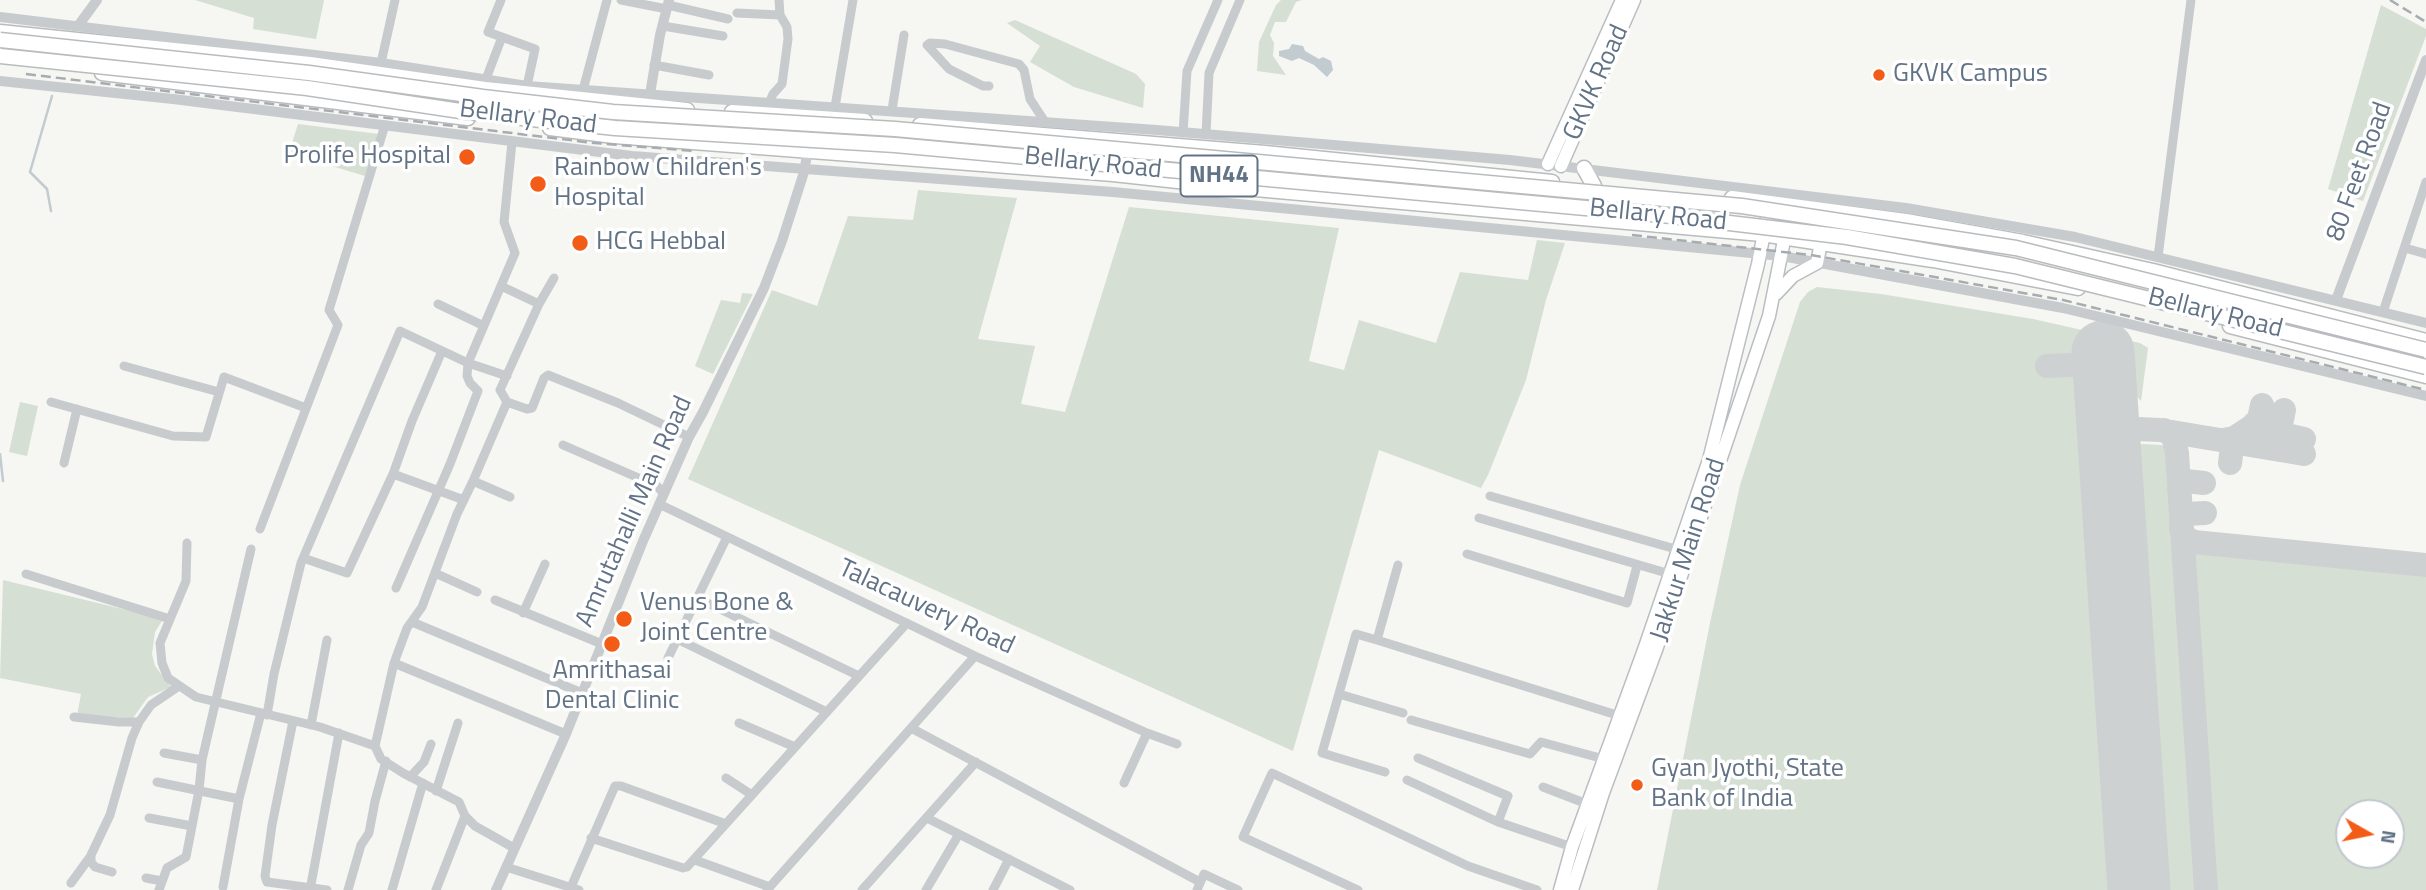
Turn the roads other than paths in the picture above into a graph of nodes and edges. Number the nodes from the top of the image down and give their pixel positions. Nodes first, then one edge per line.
1 (97, 0) edge
2 (394, 0) edge
3 (501, 0) edge
4 (607, 0) edge
5 (621, 0) edge
6 (779, 0) edge
7 (853, 0) edge
8 (1218, 0) edge
9 (1240, 0) edge
10 (1622, 0) edge
11 (1634, 0) edge
12 (2191, 0) edge
13 (668, 4) edge
14 (737, 13) dead end
15 (780, 15) junction
16 (0, 17) edge
17 (728, 19) dead end
18 (78, 26) junction
19 (663, 26) junction
20 (0, 32) edge
21 (904, 35) dead end
22 (723, 36) dead end
23 (502, 37) junction
24 (0, 40) edge
25 (0, 56) edge
26 (2426, 60) edge
27 (0, 62) edge
28 (382, 63) junction
29 (654, 65) junction
30 (709, 75) dead end
31 (486, 79) junction
32 (0, 81) edge
33 (527, 86) junction
34 (989, 86) dead end
35 (583, 90) junction
36 (650, 94) junction
37 (769, 103) junction
38 (835, 107) junction
39 (892, 110) junction
40 (812, 116) junction
41 (971, 117) junction
42 (1045, 122) junction
43 (386, 125) junction
44 (957, 127) junction
45 (1183, 132) junction
46 (1206, 134) junction
47 (512, 142) junction
48 (808, 149) junction
49 (1554, 165) junction
50 (1584, 168) junction
51 (805, 169) junction
52 (2426, 182) edge
53 (1594, 186) junction
54 (1770, 196) junction
55 (1792, 199) junction
56 (1762, 234) junction
57 (1786, 238) junction
58 (1821, 243) junction
59 (2405, 248) junction
60 (1759, 254) junction
61 (2426, 254) edge
62 (1782, 256) junction
63 (2158, 257) junction
64 (1817, 263) junction
65 (554, 278) dead end
66 (501, 286) junction
67 (1773, 298) junction
68 (2336, 300) junction
69 (438, 304) dead end
70 (539, 304) junction
71 (2383, 312) junction
72 (2426, 323) edge
73 (482, 325) junction
74 (2426, 341) edge
75 (2426, 350) edge
76 (442, 351) junction
77 (468, 363) junction
78 (124, 366) dead end
79 (2426, 366) edge
80 (507, 376) junction
81 (2426, 376) edge
82 (219, 392) junction
83 (2426, 396) edge
84 (51, 402) dead end
85 (507, 402) junction
86 (306, 408) junction
87 (77, 409) junction
88 (689, 437) junction
89 (563, 446) dead end
90 (64, 463) dead end
91 (393, 474) junction
92 (473, 481) junction
93 (438, 490) junction
94 (1490, 496) dead end
95 (510, 497) dead end
96 (662, 499) junction
97 (464, 500) junction
98 (1479, 518) dead end
99 (260, 528) dead end
100 (727, 537) junction
101 (187, 543) dead end
102 (251, 548) dead end
103 (1679, 550) junction
104 (1467, 554) dead end
105 (303, 558) junction
106 (545, 564) dead end
107 (1398, 565) dead end
108 (1637, 566) junction
109 (435, 573) junction
110 (26, 574) dead end
111 (1671, 574) junction
112 (396, 588) dead end
113 (477, 592) dead end
114 (697, 598) junction
115 (495, 600) dead end
116 (523, 613) junction
117 (170, 619) junction
118 (412, 622) junction
119 (906, 623) junction
120 (677, 639) junction
121 (327, 640) dead end
122 (1377, 640) junction
123 (602, 644) junction
124 (975, 656) junction
125 (668, 658) dead end
126 (394, 663) junction
127 (859, 676) junction
128 (179, 686) junction
129 (582, 693) junction
130 (1339, 694) junction
131 (216, 701) junction
132 (827, 712) junction
133 (1403, 713) dead end
134 (264, 714) junction
135 (1620, 716) junction
136 (74, 717) dead end
137 (1411, 720) dead end
138 (293, 721) junction
139 (139, 722) junction
140 (458, 723) dead end
141 (739, 723) dead end
142 (311, 725) junction
143 (911, 728) junction
144 (339, 733) junction
145 (1147, 733) junction
146 (566, 734) junction
147 (431, 744) dead end
148 (1177, 744) dead end
149 (375, 746) junction
150 (795, 747) junction
151 (164, 753) dead end
152 (1418, 758) dead end
153 (1604, 759) junction
154 (202, 760) junction
155 (386, 761) junction
156 (976, 762) junction
157 (1385, 772) dead end
158 (410, 776) junction
159 (726, 778) dead end
160 (1407, 780) dead end
161 (158, 782) dead end
162 (423, 783) junction
163 (1124, 783) dead end
164 (1543, 787) dead end
165 (199, 790) junction
166 (436, 791) junction
167 (1598, 791) junction
168 (752, 795) junction
169 (239, 799) junction
170 (1587, 804) junction
171 (465, 816) junction
172 (927, 817) junction
173 (149, 818) dead end
174 (1498, 822) junction
175 (726, 824) junction
176 (192, 825) junction
177 (959, 834) junction
178 (591, 838) junction
179 (1572, 847) junction
180 (514, 848) junction
181 (90, 855) junction
182 (1009, 859) junction
183 (695, 860) junction
184 (506, 867) junction
185 (112, 872) dead end
186 (146, 878) dead end
187 (71, 883) dead end
188 (160, 886) edge
189 (1199, 886) edge
190 (223, 887) dead end
191 (769, 888) edge
192 (310, 889) edge
193 (575, 889) edge
194 (327, 890) edge
195 (348, 890) edge
196 (391, 890) edge
197 (436, 890) edge
198 (496, 890) edge
199 (862, 890) edge
200 (926, 890) edge
201 (993, 890) edge
202 (1070, 890) edge
203 (1238, 890) edge
204 (1358, 890) edge
205 (1537, 890) edge
206 (1560, 890) edge
207 (1572, 890) edge

1 - 18 street
2 - 28 street
3 - 23 street
4 - 35 street
5 - 13 street
6 - 15 street
7 - 38 street
8 - 45 street
9 - 46 street
10 - 49 main road, GKVK Road
11 - 49 main road, GKVK Road
12 - 63 street
13 - 17 street
13 - 19 street
14 - 15 street
15 - 37 street
16 - 18 street
18 - 28 street
19 - 22 street
19 - 29 street
20 - 40 highway, Bellary Road
21 - 39 street
23 - 31 street
23 - 33 street
24 - 75 highway, Bellary Road / NH44, bridge
25 - 79 highway, Bellary Road / NH44, bridge
26 - 68 street, 80 Feet Road
27 - 48 highway, Bellary Road
28 - 31 street
29 - 30 street
29 - 36 street
31 - 33 street
32 - 43 street
33 - 35 street
34 - 42 street
35 - 36 street
36 - 37 street
37 - 38 street
38 - 39 street
39 - 41 street
40 - 44 highway, Bellary Road
40 - 48 street, Amrutahalli Main Road
41 - 42 street
41 - 44 highway
42 - 45 street
43 - 47 street
43 - 86 street
44 - 53 highway, Bellary Road
45 - 46 street
46 - 49 street
47 - 51 street
47 - 66 street
48 - 51 street, Amrutahalli Main Road
48 - 56 highway, Bellary Road
49 - 50 street
50 - 53 highway
50 - 54 street
51 - 60 street
51 - 88 street, Amrutahalli Main Road
52 - 59 street
53 - 54 highway, Bellary Road
54 - 55 highway, Bellary Road
54 - 56 main road, Jakkur Main Road
55 - 57 main road, Jakkur Main Road
55 - 63 street
55 - 74 highway, Bellary Road
56 - 57 highway, Bellary Road
56 - 60 main road, Jakkur Main Road
57 - 58 highway, Bellary Road
57 - 62 main road, Jakkur Main Road
58 - 64 main road
58 - 81 highway, Bellary Road
59 - 61 street
59 - 71 street
60 - 62 street
60 - 103 main road, Jakkur Main Road
62 - 64 street
62 - 67 main road, Jakkur Main Road
63 - 68 street
64 - 67 main road
64 - 83 street
65 - 70 street
66 - 70 street
66 - 73 street
67 - 167 main road, Jakkur Main Road
68 - 71 street
69 - 73 street
70 - 80 street
71 - 72 street
73 - 77 street
76 - 77 street
76 - 91 street
76 - 105 street
77 - 80 street
77 - 93 street
78 - 82 street
80 - 85 street
82 - 86 street
82 - 87 street
84 - 87 street
85 - 88 street
85 - 92 street
86 - 99 street
87 - 90 street
88 - 96 street, Amrutahalli Main Road
89 - 96 street, Talacauvery Road
91 - 93 street
91 - 105 street
92 - 95 street
92 - 97 street
93 - 97 street
93 - 112 street
94 - 103 street
96 - 100 street, Talacauvery Road
96 - 123 street, Amrutahalli Main Road
97 - 109 street
98 - 108 street
100 - 114 street
100 - 119 street, Talacauvery Road
101 - 117 street
102 - 131 street
103 - 111 main road, Jakkur Main Road
104 - 108 street
105 - 134 street
106 - 116 street
107 - 122 street
108 - 111 street
109 - 113 street
109 - 118 street
110 - 117 street
111 - 135 main road, Jakkur Main Road
114 - 120 street
114 - 127 street
115 - 116 street
116 - 123 street
117 - 128 street
118 - 126 street
118 - 129 street
119 - 124 street, Talacauvery Road
119 - 127 street
120 - 125 street
120 - 132 street
121 - 142 street
122 - 130 street
122 - 135 street
123 - 129 street, Amrutahalli Main Road
124 - 143 street
124 - 145 street, Talacauvery Road
126 - 146 street
126 - 149 street
127 - 132 street
128 - 131 street
128 - 139 street
129 - 146 street, Amrutahalli Main Road
130 - 133 street
130 - 157 street
131 - 134 street
131 - 154 street
132 - 150 street
134 - 138 street
134 - 169 street
135 - 153 main road, Jakkur Main Road
136 - 139 street
137 - 153 street
138 - 142 street
138 - 192 street
139 - 181 street
140 - 166 street
141 - 150 street
142 - 144 street
143 - 156 street
143 - 191 street
144 - 149 street
144 - 192 street
145 - 148 street, Talacauvery Road
145 - 163 street
146 - 180 street, Amrutahalli Main Road
147 - 158 street
149 - 155 street
150 - 168 street
151 - 154 street
152 - 174 street
153 - 167 main road, Jakkur Main Road
154 - 165 street
155 - 158 street
155 - 195 street
156 - 172 street
156 - 189 street
158 - 162 street
159 - 168 street
160 - 174 street
161 - 165 street
162 - 166 street
162 - 196 street
164 - 170 street
165 - 169 street
165 - 176 street
166 - 171 street
167 - 170 main road, Jakkur Main Road
167 - 207 main road, Jakkur Main Road
168 - 175 street
169 - 190 street
170 - 179 main road, Jakkur Main Road
171 - 180 street
171 - 197 street
172 - 177 street
172 - 199 street
173 - 176 street
174 - 179 street
175 - 178 street
175 - 183 street
176 - 188 street
177 - 182 street
177 - 200 street
178 - 183 street
178 - 193 street
179 - 206 main road, Jakkur Main Road
180 - 184 street, Amrutahalli Main Road
181 - 185 street
181 - 187 street
182 - 201 street
182 - 202 street
183 - 191 street
184 - 193 street
184 - 198 street, Amrutahalli Main Road
186 - 188 street
189 - 203 street
192 - 194 street
204 - 205 street

